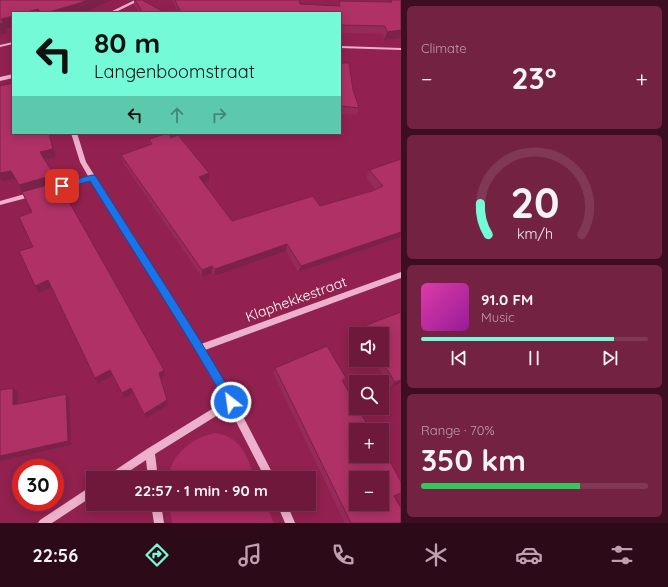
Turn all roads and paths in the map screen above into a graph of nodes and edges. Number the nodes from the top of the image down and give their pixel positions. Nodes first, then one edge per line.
1 (138, 0) edge
2 (112, 12) edge
3 (12, 43) edge
4 (0, 46) edge
5 (341, 47) edge
6 (401, 49) edge
7 (12, 76) edge
8 (0, 79) edge
9 (74, 134) edge
10 (92, 178) junction
11 (46, 190) edge
12 (38, 192) edge
13 (0, 203) edge
14 (401, 275) edge
15 (200, 348) junction
16 (231, 402) junction
17 (150, 452) junction
18 (122, 471) edge
19 (152, 471) edge
20 (266, 471) edge
21 (86, 495) edge
22 (157, 511) edge
23 (285, 511) edge
24 (43, 523) edge
25 (159, 523) edge
26 (290, 523) edge

1 - 2 street
3 - 4 street
5 - 6 street
7 - 8 street
9 - 10 street
10 - 11 street
10 - 15 street
12 - 13 street
14 - 15 street, Klaphekkestraat
15 - 16 street
16 - 17 street
16 - 20 street
17 - 18 street
17 - 19 street
21 - 24 street
22 - 25 street
23 - 26 street

